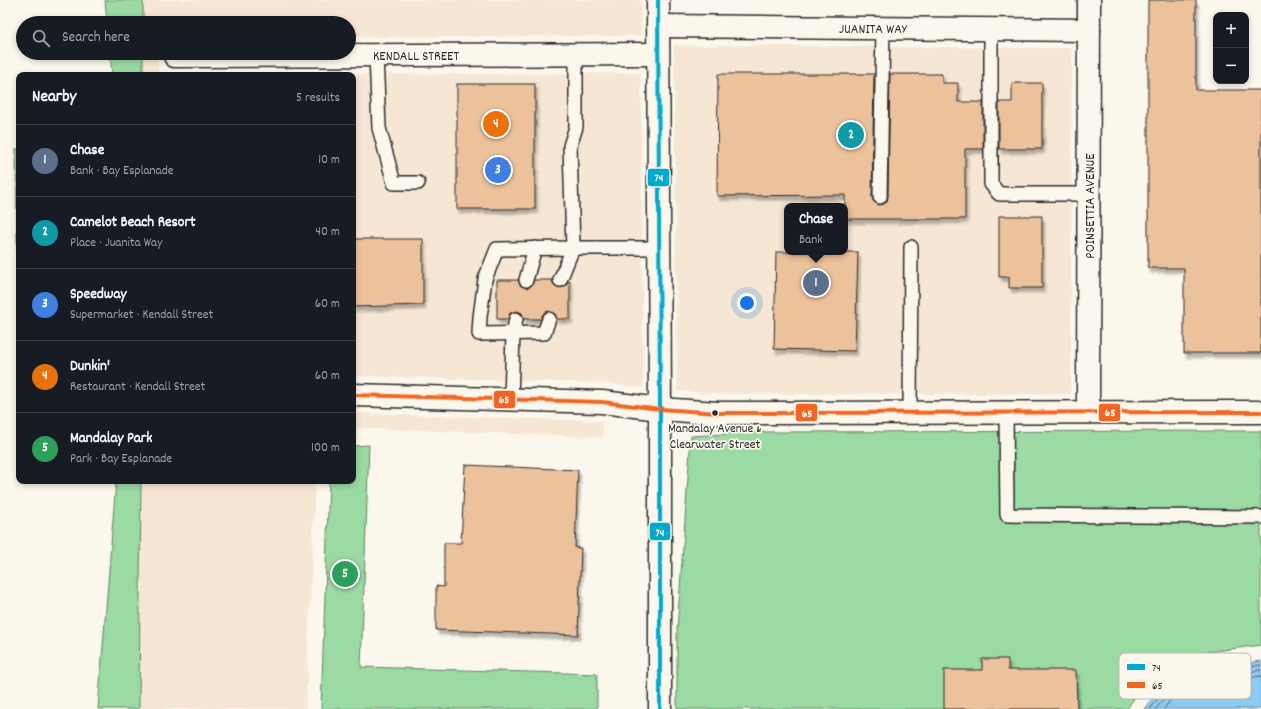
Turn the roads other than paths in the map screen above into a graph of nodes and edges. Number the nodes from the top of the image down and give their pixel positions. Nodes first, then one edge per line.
1 (658, 0) edge
2 (1089, 0) edge
3 (658, 26) junction
4 (883, 28) junction
5 (991, 29) junction
6 (1089, 30) junction
7 (657, 54) junction
8 (576, 55) junction
9 (356, 56) edge
10 (376, 56) junction
11 (418, 183) dead end
12 (1089, 194) junction
13 (880, 197) dead end
14 (911, 247) dead end
15 (535, 248) junction
16 (573, 248) junction
17 (659, 248) junction
18 (526, 280) dead end
19 (560, 280) dead end
20 (516, 319) dead end
21 (548, 319) dead end
22 (513, 334) junction
23 (356, 395) edge
24 (511, 400) junction
25 (660, 409) junction
26 (910, 412) junction
27 (1006, 412) junction
28 (1088, 412) junction
29 (1261, 412) edge
30 (1261, 517) edge
31 (660, 709) edge

1 - 3 street
2 - 6 street, POINSETTIA AVENUE
3 - 4 street, JUANITA WAY
3 - 7 street
4 - 5 street, JUANITA WAY
4 - 13 lane
5 - 6 street, JUANITA WAY
5 - 12 lane
6 - 12 street, POINSETTIA AVENUE
7 - 8 street, KENDALL STREET
7 - 17 street
8 - 10 street, KENDALL STREET
8 - 16 lane
9 - 10 street, KENDALL STREET
10 - 11 lane
12 - 28 street, POINSETTIA AVENUE
14 - 26 lane
15 - 16 lane
15 - 18 lane
15 - 22 lane
16 - 17 lane
16 - 19 lane
17 - 25 street
20 - 22 lane
21 - 22 lane
22 - 24 lane
23 - 24 street
24 - 25 street
25 - 26 street
25 - 31 street
26 - 27 street
27 - 28 street
27 - 30 lane
28 - 29 street

